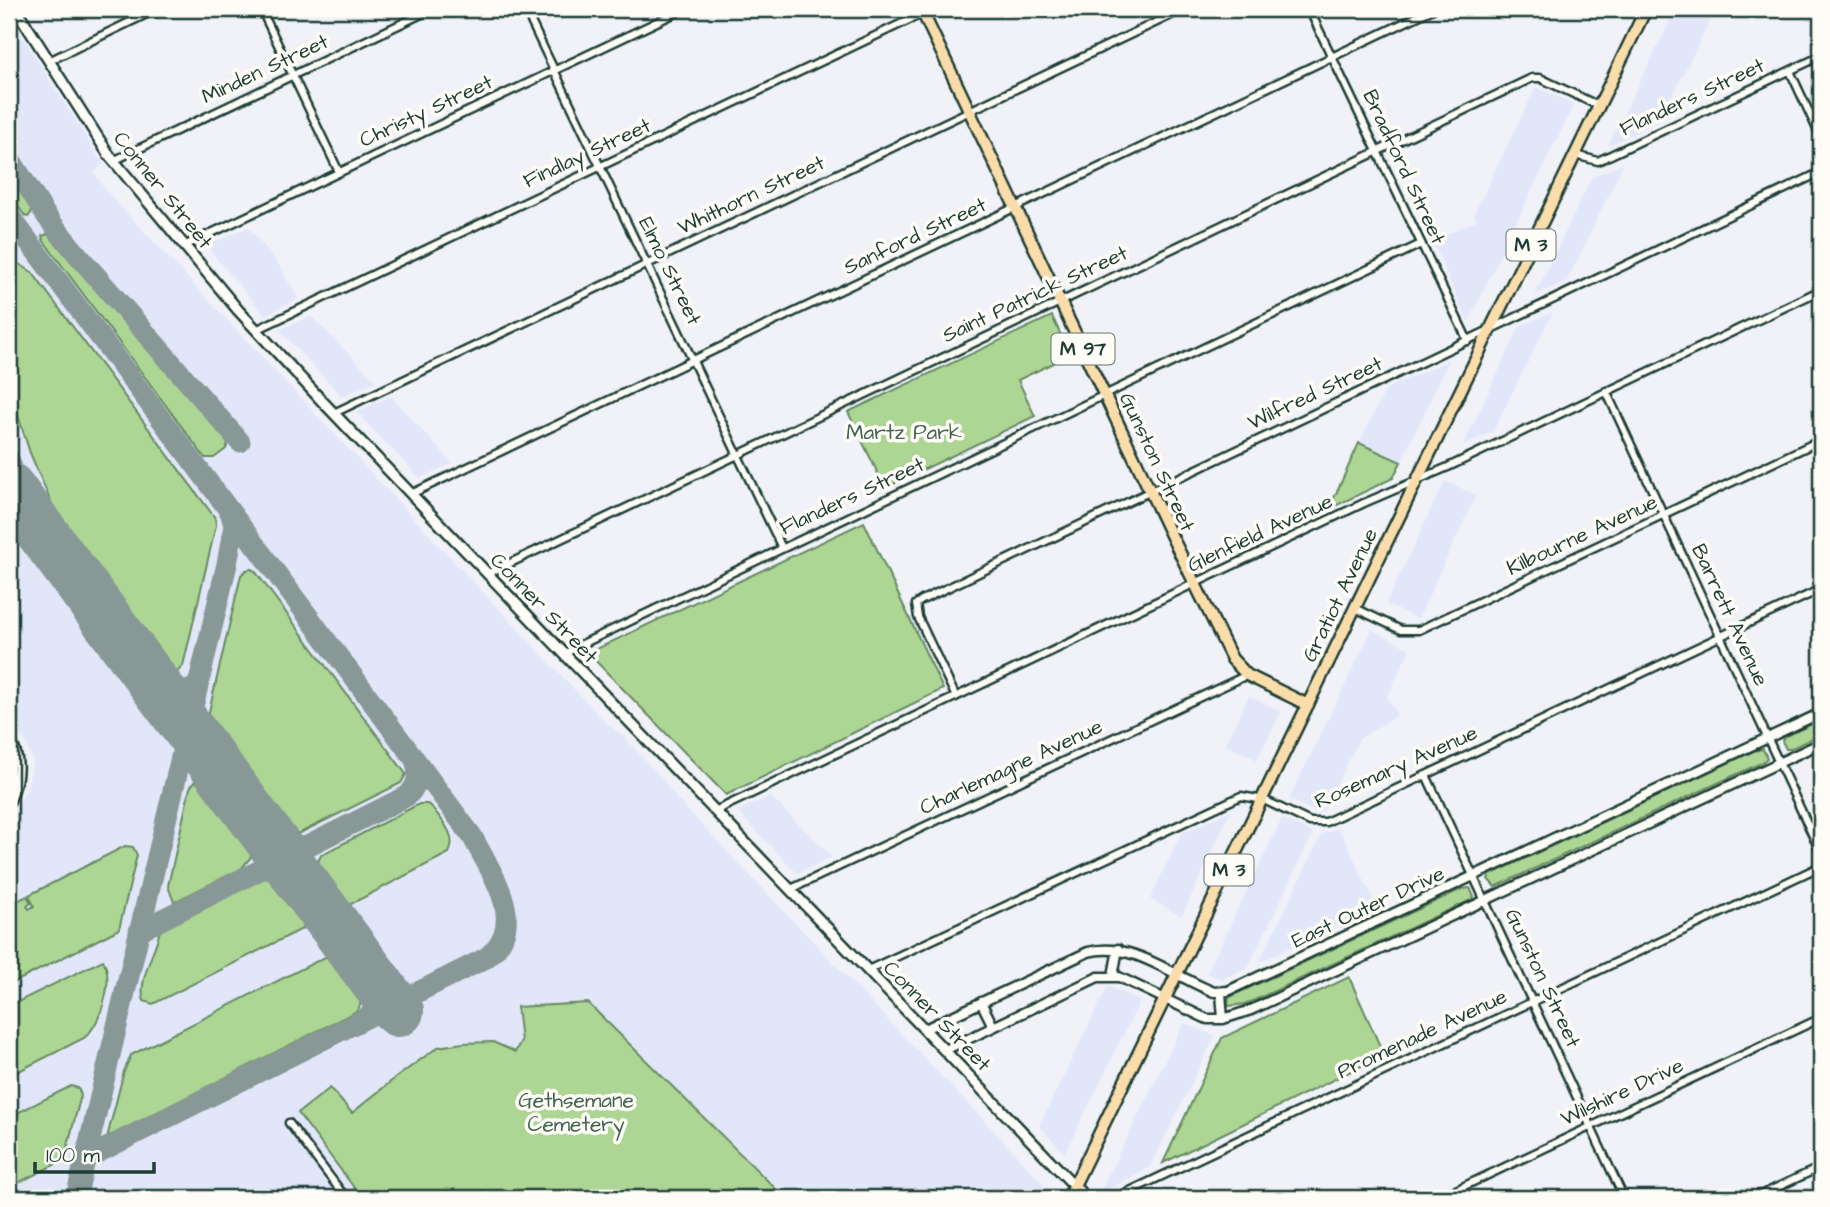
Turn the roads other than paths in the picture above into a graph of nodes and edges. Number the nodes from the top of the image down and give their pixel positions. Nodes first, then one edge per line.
1 (16, 9) edge
2 (157, 9) edge
3 (261, 9) edge
4 (432, 9) edge
5 (525, 9) edge
6 (684, 9) edge
7 (1184, 9) edge
8 (1309, 9) edge
9 (1433, 9) edge
10 (1646, 9) edge
11 (926, 10) edge
12 (1821, 56) edge
13 (1332, 57) junction
14 (49, 61) junction
15 (555, 71) junction
16 (1790, 71) junction
17 (293, 75) junction
18 (1599, 106) junction
19 (970, 110) junction
20 (1821, 138) edge
21 (1377, 151) junction
22 (1575, 155) junction
23 (113, 161) junction
24 (600, 166) junction
25 (339, 172) junction
26 (1821, 172) edge
27 (1016, 207) junction
28 (1420, 244) junction
29 (184, 246) junction
30 (646, 263) junction
31 (1821, 290) edge
32 (1060, 302) junction
33 (256, 330) junction
34 (1490, 330) junction
35 (1468, 341) junction
36 (693, 360) junction
37 (1606, 391) junction
38 (1105, 396) junction
39 (334, 413) junction
40 (1821, 440) edge
41 (738, 455) junction
42 (1416, 481) junction
43 (1150, 490) junction
44 (411, 494) junction
45 (1664, 515) junction
46 (782, 548) junction
47 (487, 574) junction
48 (1195, 584) junction
49 (1821, 589) edge
50 (1355, 608) junction
51 (1720, 636) junction
52 (565, 654) junction
53 (1247, 675) junction
54 (956, 697) junction
55 (1308, 705) junction
56 (1821, 713) edge
57 (9, 737) edge
58 (1768, 738) junction
59 (1821, 743) edge
60 (9, 762) edge
61 (1779, 762) junction
62 (1426, 775) junction
63 (9, 778) edge
64 (1264, 800) junction
65 (9, 803) edge
66 (715, 811) junction
67 (1821, 853) edge
68 (1821, 866) edge
69 (1474, 877) junction
70 (789, 890) junction
71 (1485, 900) junction
72 (1118, 949) junction
73 (868, 970) junction
74 (1113, 976) junction
75 (1177, 976) junction
76 (1221, 993) junction
77 (1165, 1000) junction
78 (981, 1002) junction
79 (1533, 1002) junction
80 (1821, 1018) edge
81 (1223, 1019) junction
82 (993, 1026) junction
83 (925, 1029) junction
84 (945, 1050) junction
85 (289, 1123) dead end
86 (1590, 1127) junction
87 (1821, 1167) edge
88 (1074, 1187) junction
89 (346, 1198) edge
90 (1068, 1198) edge
91 (1086, 1198) edge
92 (1115, 1198) edge
93 (1439, 1198) edge
94 (1623, 1198) edge
95 (1754, 1198) edge

1 - 14 main road, Conner Street
2 - 14 street
3 - 17 street
4 - 17 street, Minden Street
5 - 15 street, Elmo Street
6 - 15 street, Christy Street
7 - 19 street, Whithorn Street
8 - 13 street, Bradford Street
9 - 13 street, Sanford Street
10 - 18 main road, Gratiot Avenue / M 3
11 - 19 main road, Gunston Street / M 97
11 - 24 street, Findlay Street
12 - 16 street, Flanders Street
13 - 21 street, Bradford Street
13 - 27 street, Sanford Street
14 - 23 main road, Conner Street
15 - 24 street, Elmo Street
15 - 25 street, Christy Street
16 - 20 street
16 - 22 street, Flanders Street
17 - 23 street, Minden Street
17 - 25 street
18 - 21 street, Saint Patrick Street
18 - 22 main road, Gratiot Avenue / M 3
19 - 27 main road, Gunston Street / M 97
19 - 30 street, Whithorn Street
21 - 28 street, Bradford Street
21 - 32 street, Saint Patrick Street
22 - 34 main road, Gratiot Avenue / M 3
23 - 29 main road, Conner Street
24 - 30 street, Elmo Street
24 - 33 street, Findlay Street
25 - 29 street, Christy Street
26 - 34 street, Wilfred Street
27 - 32 main road, Gunston Street / M 97
27 - 36 street, Sanford Street
28 - 35 street, Bradford Street
28 - 38 street, Flanders Street
29 - 33 main road, Conner Street
30 - 36 street, Elmo Street
30 - 39 street, Whithorn Street
31 - 37 street, Glenfield Avenue
32 - 38 main road, Gunston Street / M 97
32 - 41 street, Saint Patrick Street
33 - 39 main road, Conner Street
34 - 35 street, Wilfred Street
34 - 42 main road, Gratiot Avenue / M 3
35 - 43 street, Wilfred Street
36 - 41 street, Elmo Street
36 - 44 street, Sanford Street
37 - 42 street, Glenfield Avenue
37 - 45 street, Barrett Avenue
38 - 43 main road, Gunston Street / M 97
38 - 46 street, Flanders Street
39 - 44 main road, Conner Street
40 - 45 street, Kilbourne Avenue
41 - 46 street, Elmo Street
41 - 47 street, Saint Patrick Street
42 - 48 street, Glenfield Avenue
42 - 50 main road, Gratiot Avenue / M 3
43 - 48 main road, Gunston Street / M 97
43 - 54 street, Wilfred Street
44 - 47 main road, Conner Street
45 - 50 street, Kilbourne Avenue
45 - 51 street, Barrett Avenue
46 - 52 street, Flanders Street
47 - 52 main road, Conner Street
48 - 53 main road, Gunston Street / M 97
48 - 54 street, Glenfield Avenue
49 - 51 street, Rosemary Avenue
50 - 55 main road, Gratiot Avenue / M 3
51 - 58 street, Barrett Avenue
51 - 62 street, Rosemary Avenue
52 - 66 main road, Conner Street
53 - 55 main road, Gunston Street / M 97
53 - 70 street, Charlemagne Avenue
54 - 66 street, Glenfield Avenue
55 - 64 main road, Gratiot Avenue / M 3
56 - 58 street, East Outer Drive
57 - 65 street
58 - 61 street, Barrett Avenue
58 - 69 street, East Outer Drive
59 - 61 street, East Outer Drive
60 - 63 street
61 - 67 street, Barrett Avenue
61 - 71 street, East Outer Drive
62 - 64 street, Rosemary Avenue
62 - 69 street, Gunston Street
64 - 73 street, Rosemary Avenue
64 - 75 main road, Gratiot Avenue / M 3
66 - 70 main road, Conner Street
68 - 79 street, Promenade Avenue
69 - 71 street, Gunston Street
69 - 76 street, East Outer Drive
70 - 73 main road, Conner Street
71 - 79 street, Gunston Street
71 - 81 street, East Outer Drive
72 - 74 street
72 - 75 street
72 - 78 street
73 - 83 main road, Conner Street
74 - 77 street
74 - 82 street
75 - 76 street
75 - 77 main road, Gratiot Avenue / M 3
76 - 81 street
77 - 81 street
77 - 88 main road, Gratiot Avenue / M 3
78 - 82 street
78 - 83 street
79 - 86 street, Gunston Street
79 - 92 street, Promenade Avenue
80 - 86 street, Wilshire Drive
82 - 84 street
83 - 84 main road, Conner Street
84 - 88 main road, Conner Street
85 - 89 street
86 - 93 street, Wilshire Drive
86 - 94 street, Gunston Street
87 - 95 street
88 - 90 main road, Gratiot Avenue / M 3
88 - 91 main road, Conner Street

